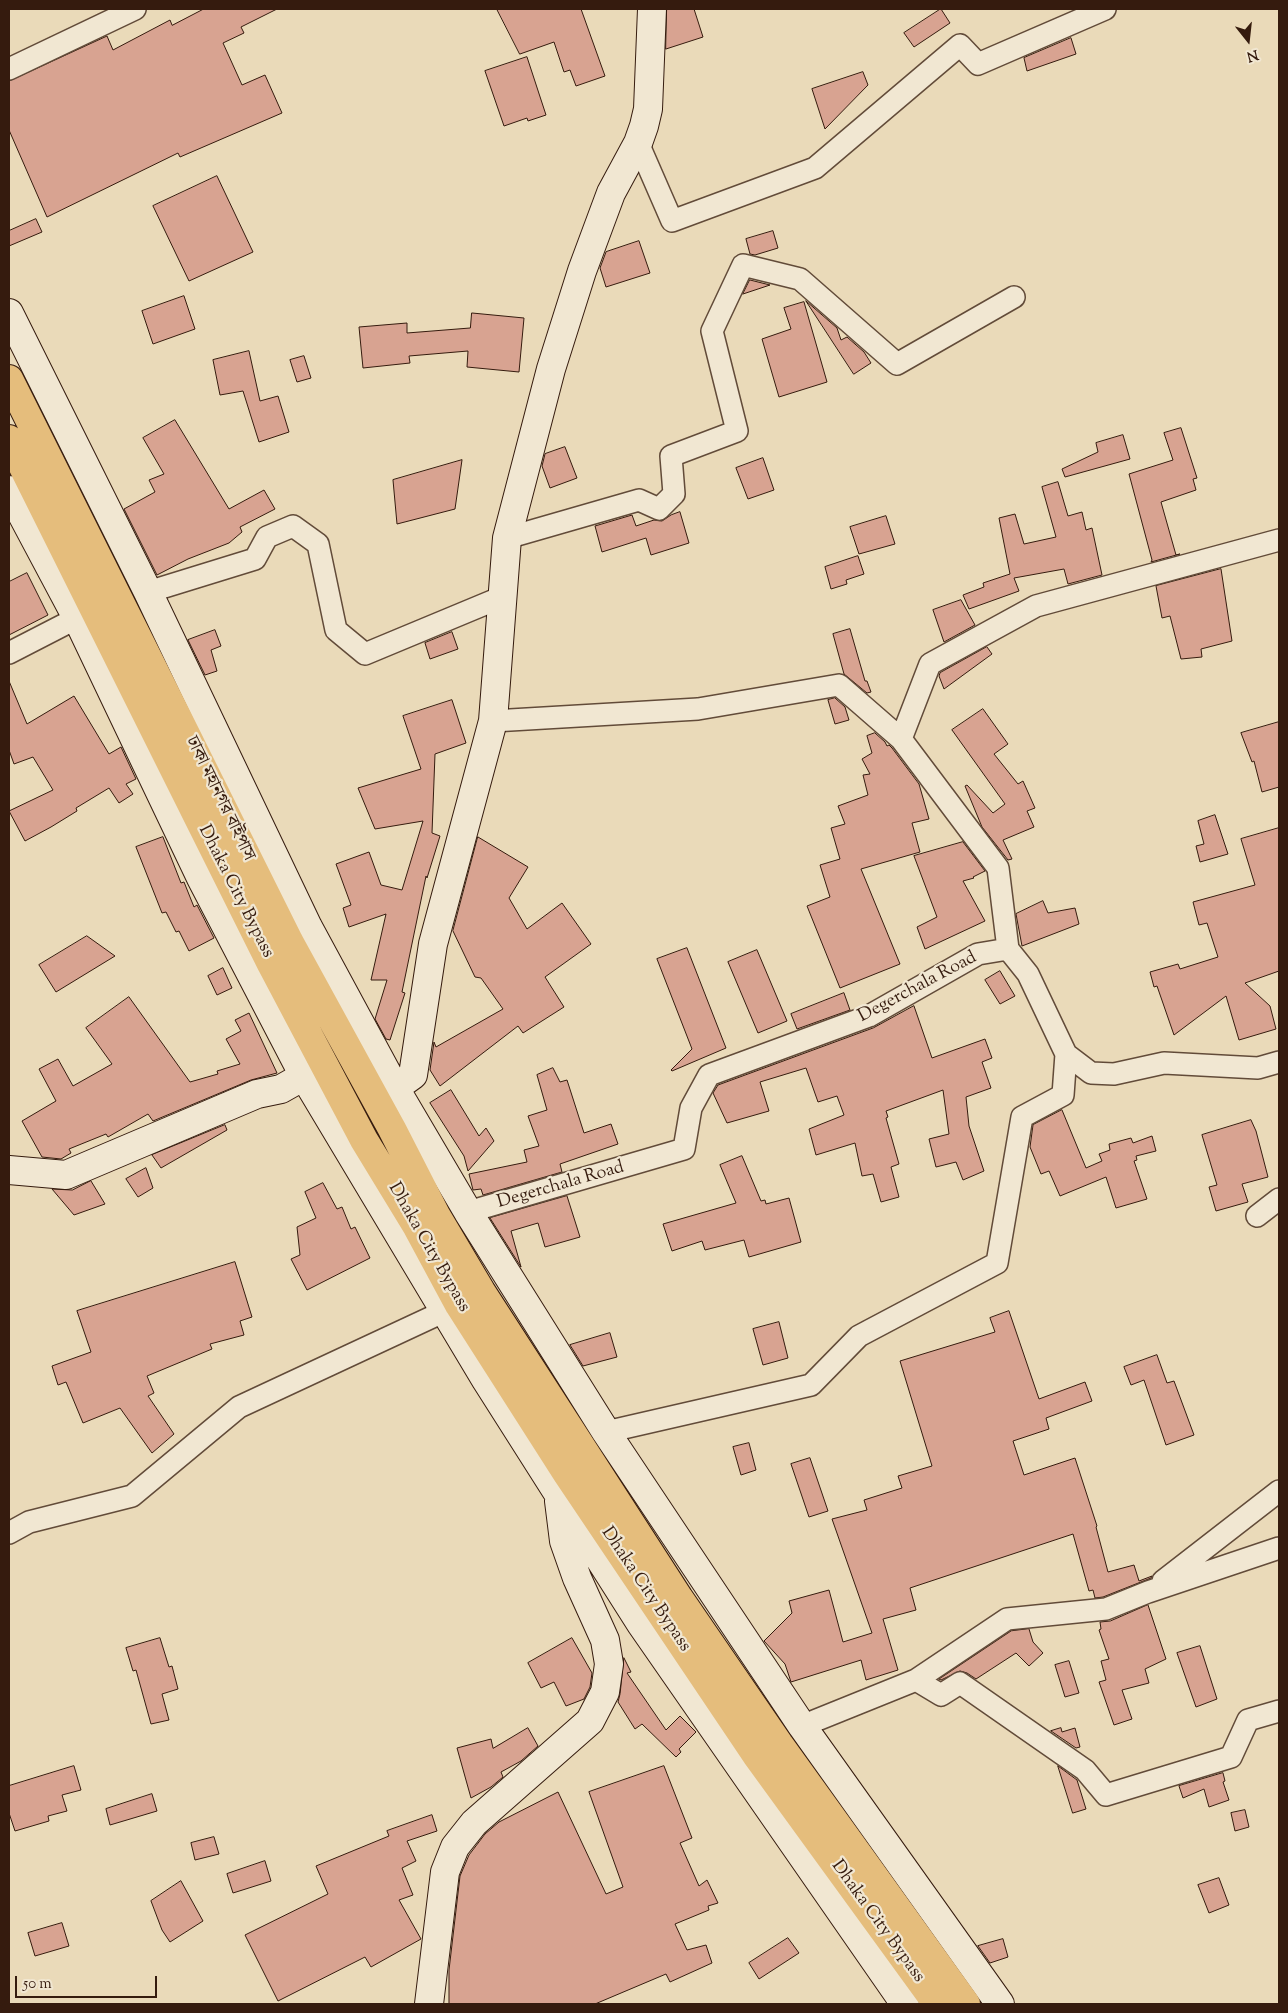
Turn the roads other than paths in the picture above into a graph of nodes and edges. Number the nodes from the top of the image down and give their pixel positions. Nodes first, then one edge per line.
1 (135, 9) edge
2 (652, 9) edge
3 (1105, 9) edge
4 (9, 69) edge
5 (638, 143) junction
6 (1014, 298) dead end
7 (9, 313) edge
8 (9, 379) edge
9 (9, 439) edge
10 (9, 490) edge
11 (508, 538) junction
12 (1279, 540) edge
13 (148, 592) junction
14 (502, 597) junction
15 (77, 618) junction
16 (9, 653) edge
17 (493, 721) junction
18 (901, 739) junction
19 (1008, 949) junction
20 (1066, 1054) junction
21 (1279, 1062) edge
22 (304, 1076) junction
23 (395, 1088) junction
24 (9, 1170) edge
25 (1279, 1199) edge
26 (468, 1212) junction
27 (436, 1215) joint
28 (1257, 1216) dead end
29 (445, 1311) junction
30 (606, 1432) junction
31 (1279, 1491) edge
32 (558, 1494) junction
33 (9, 1534) edge
34 (1279, 1548) edge
35 (1148, 1592) junction
36 (916, 1680) junction
37 (1279, 1711) edge
38 (802, 1726) junction
39 (430, 2004) edge
40 (905, 2004) edge
41 (937, 2004) edge
42 (966, 2004) edge
43 (1000, 2004) edge

1 - 4 street
2 - 5 main road
3 - 5 street
5 - 11 main road
6 - 11 street
7 - 13 main road
8 - 27 highway, ঢাকা মহানগর বাইপাস
9 - 41 highway, Dhaka City Bypass
10 - 15 main road
11 - 14 main road
12 - 18 street
13 - 14 street
13 - 23 main road
14 - 17 main road
15 - 16 street
15 - 22 main road
17 - 18 street
17 - 23 main road
18 - 19 street
19 - 20 street
19 - 26 street, Degerchala Road
20 - 21 street
20 - 30 street
22 - 24 main road
22 - 29 main road
23 - 26 main road
25 - 28 street
26 - 30 main road
27 - 42 highway, Dhaka City Bypass
29 - 32 main road
29 - 33 street
30 - 38 main road
31 - 35 street
32 - 39 main road
32 - 40 main road
34 - 35 street
35 - 36 street
36 - 37 street
36 - 38 street
38 - 43 main road

